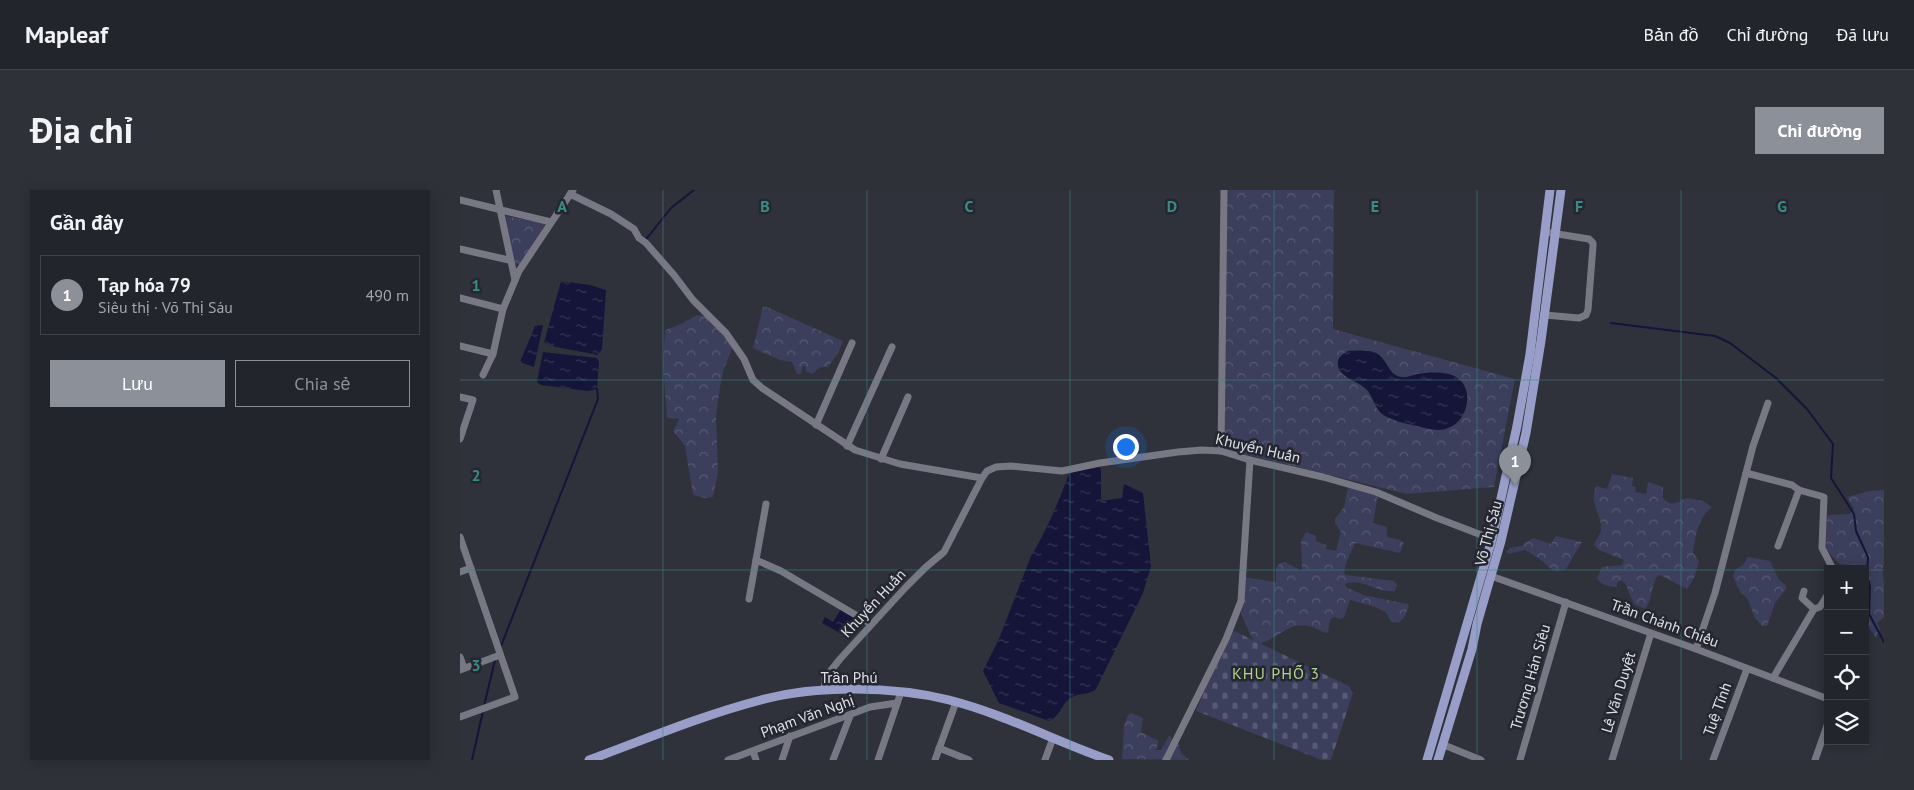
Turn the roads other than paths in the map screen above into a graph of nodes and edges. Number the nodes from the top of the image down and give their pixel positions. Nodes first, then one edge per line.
1 (496, 190) edge
2 (1224, 190) edge
3 (1550, 190) edge
4 (1561, 190) edge
5 (572, 192) edge
6 (460, 200) edge
7 (499, 210) junction
8 (551, 222) junction
9 (1545, 232) junction
10 (1555, 233) junction
11 (460, 248) edge
12 (509, 260) junction
13 (515, 280) junction
14 (460, 298) edge
15 (503, 309) junction
16 (1545, 315) junction
17 (852, 343) dead end
18 (460, 346) edge
19 (892, 347) dead end
20 (492, 354) junction
21 (483, 375) dead end
22 (460, 396) edge
23 (908, 398) dead end
24 (1768, 403) dead end
25 (816, 425) junction
26 (460, 439) edge
27 (847, 446) junction
28 (1221, 451) junction
29 (881, 458) junction
30 (1250, 460) junction
31 (1746, 473) junction
32 (982, 478) junction
33 (1800, 490) junction
34 (766, 504) dead end
35 (460, 537) edge
36 (1497, 540) junction
37 (1778, 546) dead end
38 (756, 560) junction
39 (1832, 565) edge
40 (471, 568) junction
41 (460, 572) edge
42 (1491, 576) junction
43 (1804, 591) dead end
44 (749, 600) dead end
45 (1824, 600) edge
46 (1566, 602) junction
47 (1814, 609) junction
48 (871, 624) junction
49 (1650, 632) junction
50 (1696, 649) junction
51 (500, 655) junction
52 (460, 657) edge
53 (1747, 668) junction
54 (462, 669) edge
55 (1773, 678) junction
56 (824, 690) junction
57 (901, 692) junction
58 (1824, 697) edge
59 (956, 702) junction
60 (898, 703) junction
61 (850, 716) junction
62 (460, 717) edge
63 (1824, 735) edge
64 (790, 736) junction
65 (1054, 738) junction
66 (1444, 745) junction
67 (939, 748) junction
68 (753, 751) junction
69 (1105, 759) edge
70 (1429, 759) edge
71 (589, 760) edge
72 (728, 760) edge
73 (756, 760) edge
74 (782, 760) edge
75 (833, 760) edge
76 (878, 760) edge
77 (935, 760) edge
78 (969, 760) edge
79 (1045, 760) edge
80 (1166, 760) edge
81 (1438, 760) edge
82 (1481, 760) edge
83 (1520, 760) edge
84 (1612, 760) edge
85 (1713, 760) edge
86 (1816, 760) edge

1 - 7 street
2 - 28 street
3 - 9 main road, Võ Thị Sáu
4 - 10 main road, Võ Thị Sáu
5 - 8 street
5 - 25 street
6 - 7 street
7 - 8 street
7 - 12 street
8 - 13 street
9 - 10 street
9 - 36 main road, Võ Thị Sáu
10 - 16 main road, Võ Thị Sáu
10 - 16 street
11 - 12 street
12 - 13 street
13 - 15 street
14 - 15 street
15 - 20 street
16 - 36 main road, Võ Thị Sáu
17 - 25 street
18 - 20 street
19 - 27 street
20 - 21 street
22 - 26 street
23 - 29 street
24 - 31 street
25 - 27 street
27 - 29 street
28 - 30 street, Khuyển Huấn
28 - 32 street, Khuyển Huấn
29 - 32 street
30 - 36 street, Khuyển Huấn
30 - 80 street
31 - 33 street
31 - 50 street
32 - 48 street, Khuyển Huấn
33 - 37 street
33 - 39 street
34 - 38 street
35 - 40 street
36 - 42 main road, Võ Thị Sáu
36 - 70 main road, Võ Thị Sáu
38 - 44 street
38 - 48 street
40 - 41 street
40 - 51 street
42 - 46 street, Trần Chánh Chiếu
42 - 66 main road, Võ Thị Sáu
43 - 47 street
45 - 47 street
46 - 49 street, Trần Chánh Chiếu
46 - 83 street, Trương Hán Siêu
47 - 55 street
48 - 56 street, Khuyển Huấn
49 - 50 street, Trần Chánh Chiếu
49 - 84 street, Lê Văn Duyệt
50 - 53 street, Trần Chánh Chiếu
51 - 54 street
51 - 62 street
52 - 54 street
53 - 55 street, Trần Chánh Chiếu
53 - 85 street, Tuệ Tĩnh
55 - 58 street, Trần Chánh Chiếu
56 - 57 main road, Trần Phú
56 - 71 main road, Trần Phú
57 - 59 main road, Trần Phú
57 - 60 street
59 - 65 main road, Trần Phú
59 - 67 street
60 - 61 street, Phạm Văn Nghị
60 - 76 street
61 - 64 street, Phạm Văn Nghị
61 - 75 street
63 - 86 street
64 - 68 street, Phạm Văn Nghị
64 - 74 street
65 - 69 main road, Trần Phú
65 - 79 street
66 - 81 main road, Võ Thị Sáu
66 - 82 street
67 - 77 street
67 - 78 street
68 - 72 street, Phạm Văn Nghị
68 - 73 street

